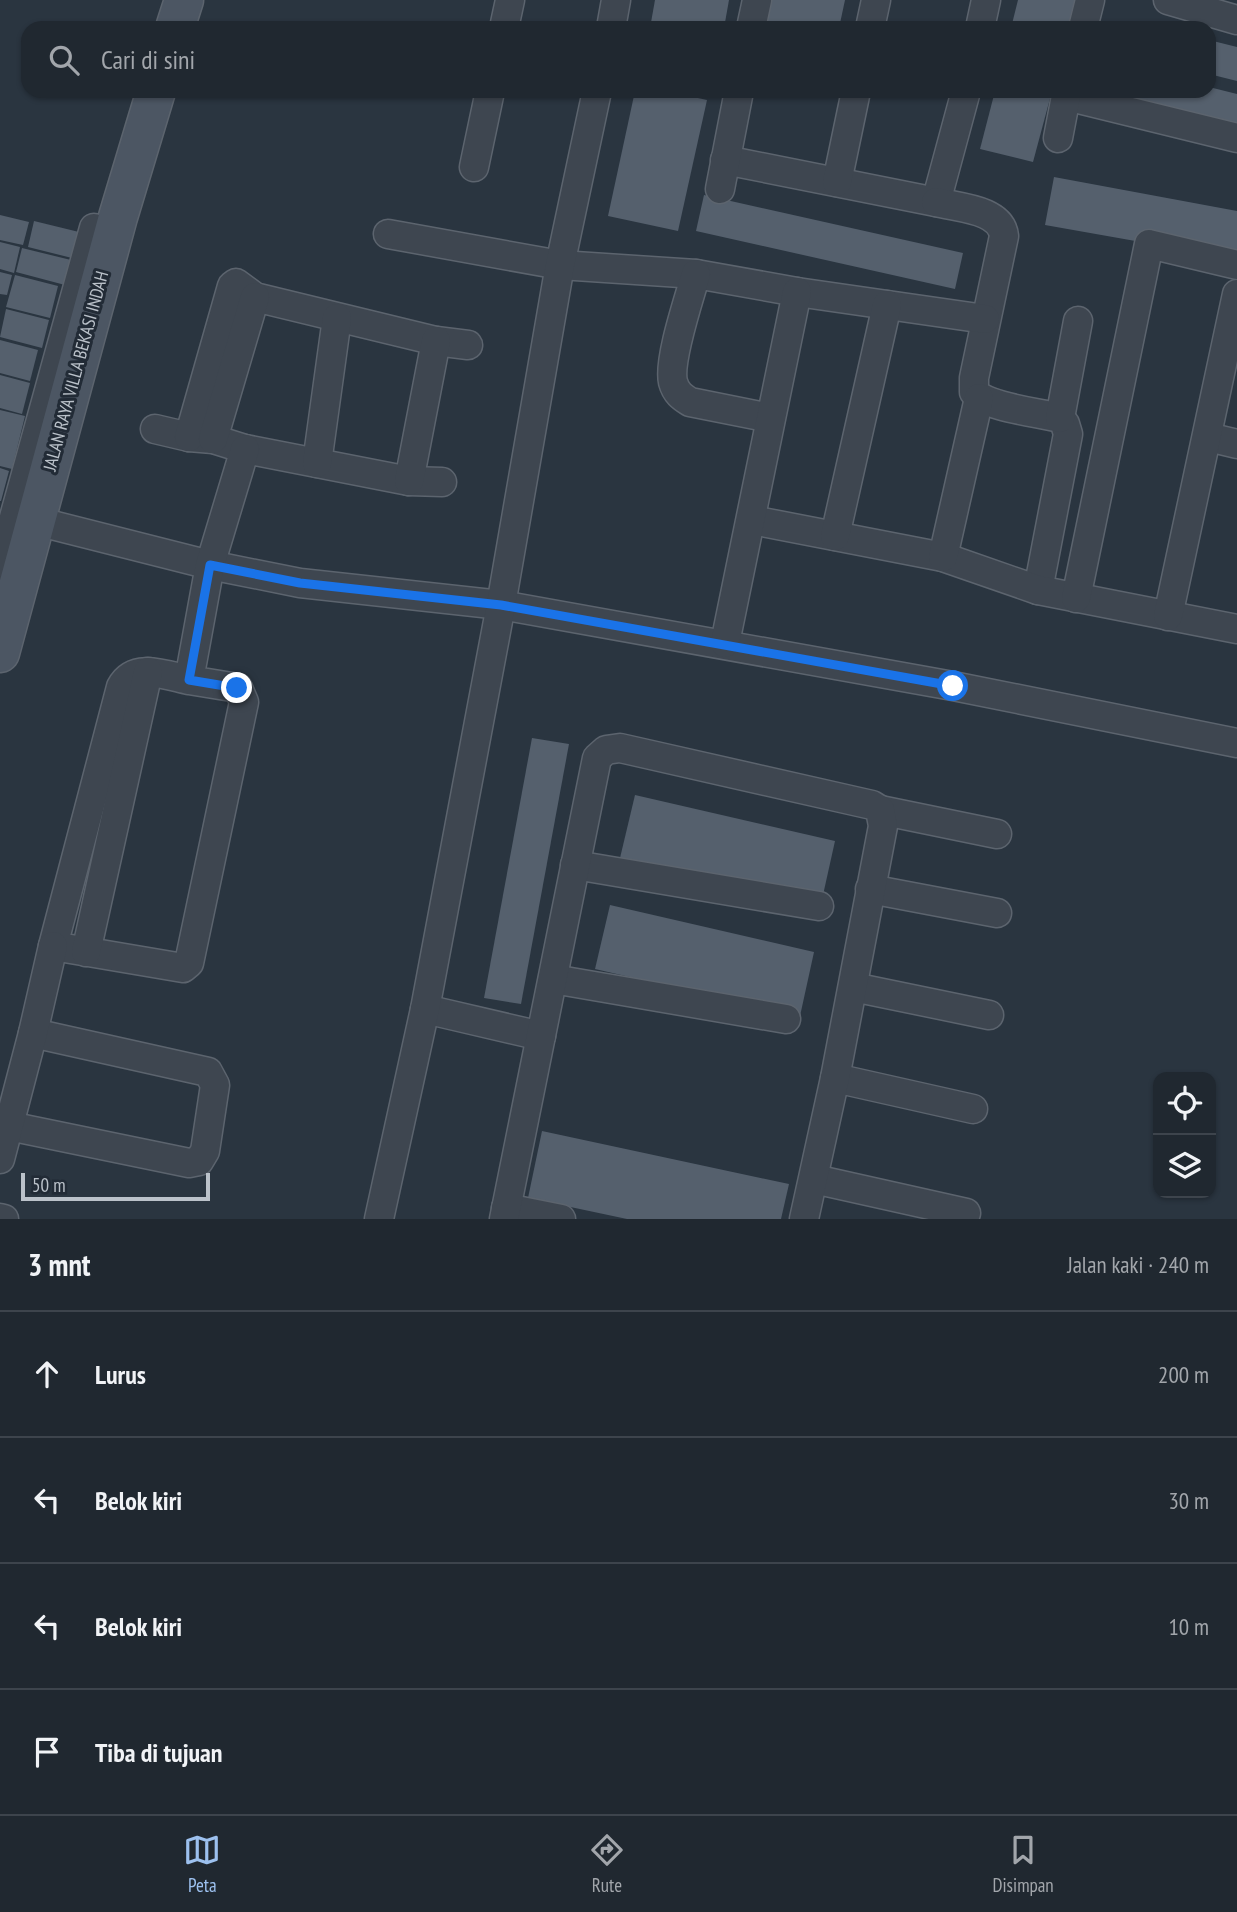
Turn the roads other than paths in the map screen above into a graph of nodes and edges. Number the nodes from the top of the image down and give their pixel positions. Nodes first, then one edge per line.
1 (184, 0) edge
2 (510, 0) edge
3 (616, 0) edge
4 (757, 0) edge
5 (876, 0) edge
6 (986, 0) edge
7 (1090, 0) edge
8 (1167, 0) edge
9 (1237, 20) edge
10 (177, 21) edge
11 (506, 21) edge
12 (612, 21) edge
13 (752, 21) edge
14 (872, 21) edge
15 (982, 21) edge
16 (1085, 21) edge
17 (154, 98) edge
18 (489, 98) edge
19 (596, 98) edge
20 (738, 98) edge
21 (855, 98) edge
22 (964, 98) edge
23 (1066, 98) edge
24 (1082, 98) edge
25 (1058, 138) dead end
26 (1237, 138) edge
27 (726, 160) junction
28 (474, 167) dead end
29 (837, 183) junction
30 (720, 189) dead end
31 (936, 202) junction
32 (94, 228) dead end
33 (387, 234) dead end
34 (560, 265) junction
35 (1237, 265) edge
36 (696, 274) junction
37 (797, 292) junction
38 (1237, 294) edge
39 (887, 305) junction
40 (337, 318) junction
41 (985, 319) junction
42 (1078, 321) dead end
43 (436, 341) junction
44 (468, 345) dead end
45 (979, 398) junction
46 (771, 418) junction
47 (1060, 418) junction
48 (155, 429) dead end
49 (1208, 437) junction
50 (201, 438) junction
51 (1237, 444) edge
52 (245, 449) junction
53 (317, 463) junction
54 (409, 481) junction
55 (442, 482) dead end
56 (752, 520) junction
57 (36, 521) junction
58 (835, 536) junction
59 (943, 557) junction
60 (210, 565) junction
61 (0, 568) edge
62 (1038, 590) junction
63 (1076, 598) junction
64 (501, 605) junction
65 (1168, 616) junction
66 (1237, 629) edge
67 (725, 643) junction
68 (0, 650) edge
69 (148, 672) junction
70 (189, 680) junction
71 (1237, 743) edge
72 (880, 810) junction
73 (997, 834) dead end
74 (575, 865) junction
75 (870, 889) junction
76 (819, 906) dead end
77 (997, 913) dead end
78 (53, 946) junction
79 (86, 952) junction
80 (552, 979) junction
81 (853, 986) junction
82 (425, 1009) junction
83 (989, 1015) dead end
84 (786, 1019) dead end
85 (33, 1033) junction
86 (541, 1036) junction
87 (835, 1078) junction
88 (973, 1108) dead end
89 (9, 1126) junction
90 (0, 1159) edge
91 (814, 1179) junction
92 (899, 1209) edge
93 (966, 1213) dead end
94 (505, 1214) edge
95 (379, 1219) edge
96 (561, 1219) edge
97 (804, 1219) edge

1 - 10 main road
2 - 11 street
3 - 12 street
4 - 13 street
5 - 14 street
6 - 15 street
7 - 16 street
8 - 9 street
17 - 57 main road, JALAN RAYA VILLA BEKASI INDAH
18 - 28 street
19 - 34 street
20 - 27 street
21 - 29 street
22 - 31 street
23 - 25 street
24 - 26 street
27 - 29 street
27 - 30 street
29 - 31 street
31 - 41 street
32 - 61 street
33 - 34 street
34 - 36 street
34 - 64 street
35 - 63 street
36 - 37 street
36 - 46 street
37 - 39 street
37 - 46 street
38 - 49 street
39 - 41 street
39 - 58 street
40 - 43 street
40 - 50 street
40 - 53 street
41 - 45 street
42 - 47 street
43 - 44 street
43 - 54 street
45 - 47 street
45 - 59 street
46 - 56 street
47 - 62 street
48 - 50 street
49 - 51 street
49 - 65 street
50 - 52 street
52 - 53 street
52 - 60 street
53 - 54 street
54 - 55 street
56 - 58 street
56 - 67 street
57 - 60 street
57 - 68 main road, JALAN RAYA VILLA BEKASI INDAH
58 - 59 street
59 - 62 street
60 - 64 street
60 - 70 street
62 - 63 street
63 - 65 street
64 - 67 street
64 - 82 street
65 - 66 street
67 - 71 street
69 - 70 street
69 - 78 street
69 - 79 street
70 - 79 street
72 - 73 street
72 - 74 street
72 - 75 street
74 - 76 street
74 - 80 street
75 - 77 street
75 - 81 street
78 - 79 street
78 - 85 street
80 - 84 street
80 - 86 street
81 - 83 street
81 - 87 street
82 - 86 street
82 - 95 street
85 - 89 street
85 - 89 street
86 - 94 street
87 - 88 street
87 - 91 street
89 - 90 street
91 - 92 street
91 - 97 street
92 - 93 street
94 - 96 street

